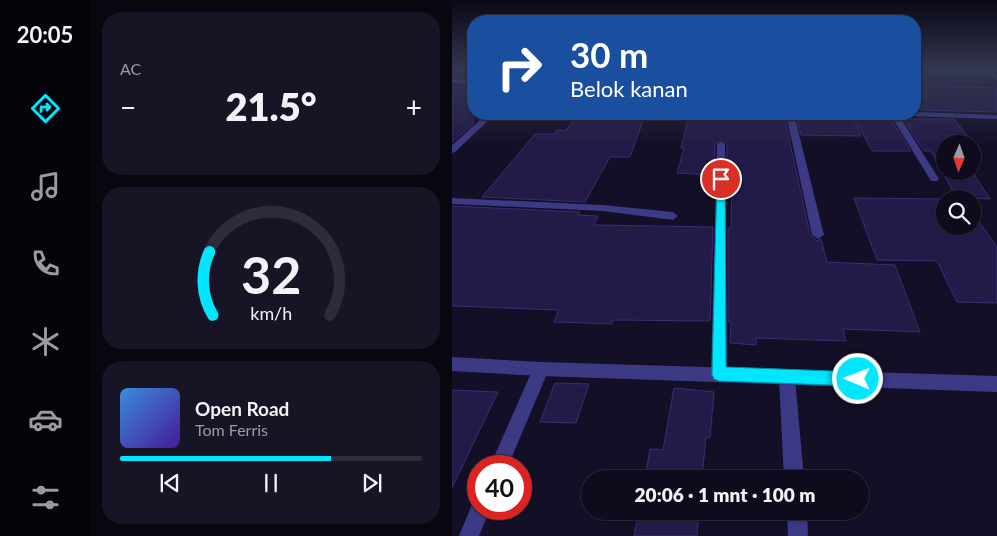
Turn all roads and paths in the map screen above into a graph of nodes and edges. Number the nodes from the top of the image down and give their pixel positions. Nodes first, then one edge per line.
1 (921, 114) edge
2 (996, 116) edge
3 (484, 120) edge
4 (791, 120) edge
5 (898, 120) edge
6 (721, 144) dead end
7 (453, 149) edge
8 (934, 179) dead end
9 (452, 201) edge
10 (674, 216) dead end
11 (818, 235) dead end
12 (452, 364) edge
13 (541, 369) junction
14 (719, 374) junction
15 (787, 378) junction
16 (996, 384) edge
17 (504, 455) edge
18 (793, 470) edge
19 (475, 520) edge
20 (797, 520) edge
21 (468, 536) edge
22 (798, 536) edge

1 - 2 street
3 - 7 street
4 - 11 street
5 - 8 street
6 - 14 street
9 - 10 street
12 - 13 street
13 - 14 street
13 - 17 street
14 - 15 street
15 - 16 street
15 - 18 street
19 - 21 street
20 - 22 street

